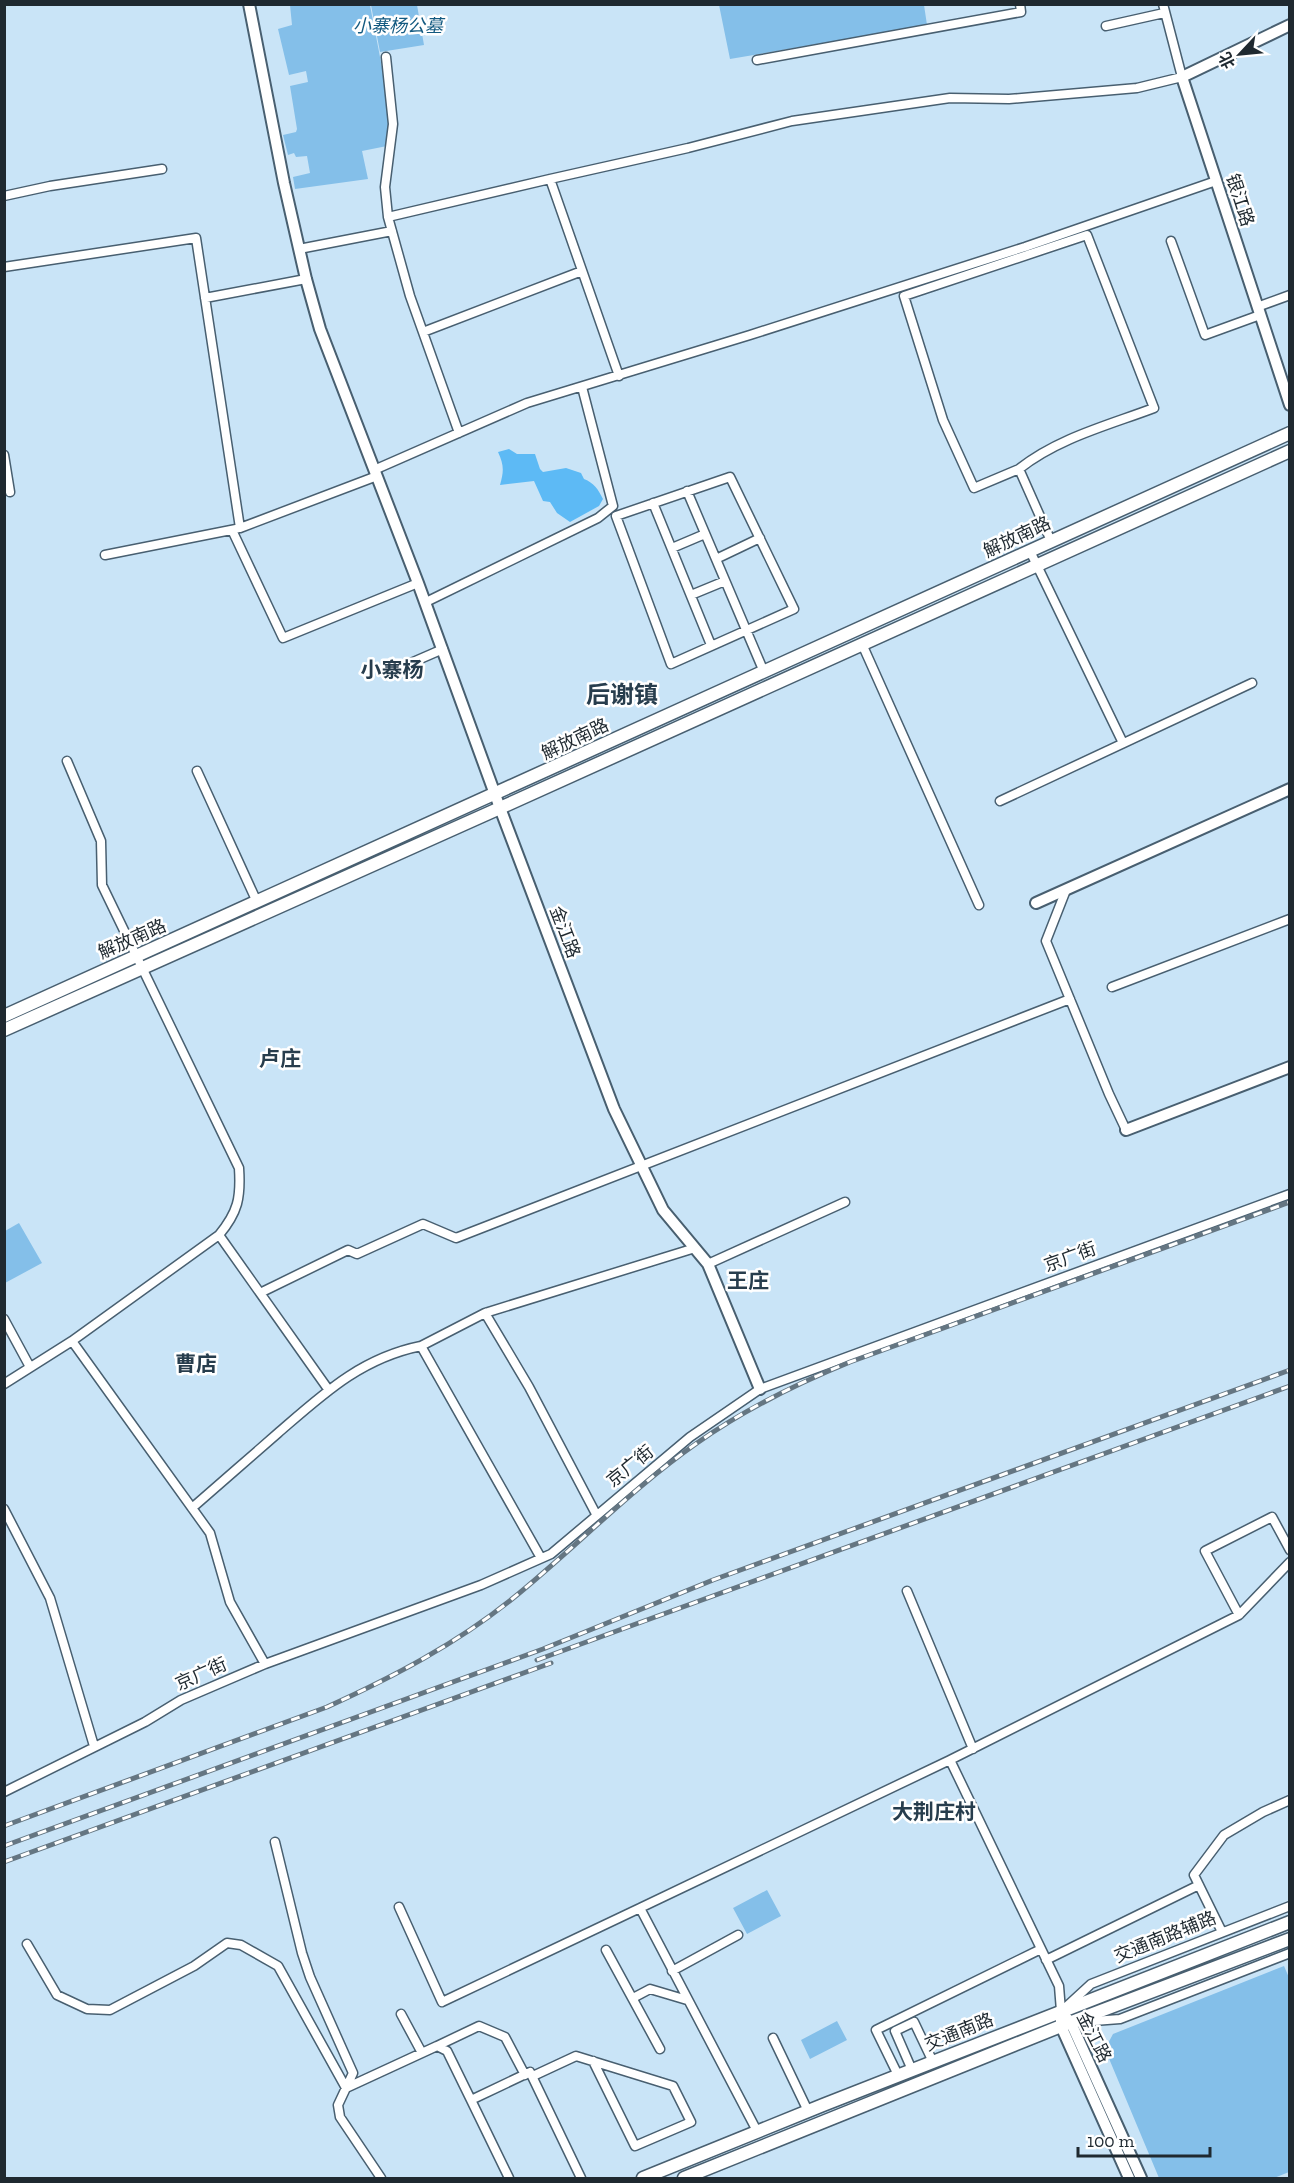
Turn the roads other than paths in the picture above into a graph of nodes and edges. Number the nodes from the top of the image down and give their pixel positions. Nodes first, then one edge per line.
1 (249, 4) edge
2 (1020, 4) edge
3 (1164, 9) edge
4 (1290, 25) edge
5 (1106, 26) dead end
6 (386, 57) dead end
7 (757, 60) dead end
8 (1182, 77) junction
9 (162, 169) dead end
10 (550, 179) junction
11 (1216, 181) junction
12 (4, 196) edge
13 (388, 217) junction
14 (392, 231) junction
15 (1171, 241) dead end
16 (299, 249) junction
17 (4, 267) edge
18 (582, 271) junction
19 (306, 279) junction
20 (1290, 295) edge
21 (205, 298) junction
22 (1259, 311) junction
23 (423, 332) junction
24 (619, 376) junction
25 (582, 387) junction
26 (1290, 405) edge
27 (459, 433) junction
28 (1290, 433) edge
29 (1290, 451) edge
30 (4, 455) edge
31 (1019, 469) junction
32 (375, 473) junction
33 (687, 491) junction
34 (10, 492) dead end
35 (653, 503) junction
36 (236, 529) junction
37 (705, 534) junction
38 (760, 538) junction
39 (1051, 542) junction
40 (672, 548) junction
41 (1030, 551) junction
42 (105, 555) dead end
43 (716, 558) junction
44 (1036, 564) junction
45 (725, 581) junction
46 (418, 583) junction
47 (691, 595) junction
48 (426, 602) junction
49 (746, 630) junction
50 (862, 644) junction
51 (711, 645) junction
52 (443, 649) junction
53 (397, 669) dead end
54 (764, 672) junction
55 (1252, 683) dead end
56 (1123, 744) junction
57 (67, 761) dead end
58 (197, 771) dead end
59 (1290, 789) edge
60 (496, 794) junction
61 (1000, 801) dead end
62 (500, 808) junction
63 (1066, 890) junction
64 (257, 902) junction
65 (1036, 903) dead end
66 (979, 905) dead end
67 (1290, 919) edge
68 (136, 957) junction
69 (142, 969) junction
70 (1112, 987) dead end
71 (1070, 999) junction
72 (4, 1016) edge
73 (4, 1030) edge
74 (1290, 1066) edge
75 (1126, 1130) joint
76 (642, 1164) junction
77 (1290, 1194) edge
78 (845, 1202) dead end
79 (219, 1235) junction
80 (695, 1248) junction
81 (708, 1264) junction
82 (260, 1293) junction
83 (485, 1313) junction
84 (4, 1319) edge
85 (72, 1341) junction
86 (421, 1346) junction
87 (30, 1367) junction
88 (4, 1384) edge
89 (328, 1389) junction
90 (760, 1389) junction
91 (192, 1508) junction
92 (4, 1509) edge
93 (596, 1514) junction
94 (1290, 1550) edge
95 (541, 1558) junction
96 (1290, 1562) edge
97 (907, 1591) dead end
98 (1239, 1615) junction
99 (265, 1664) junction
100 (94, 1746) junction
101 (973, 1749) junction
102 (951, 1760) junction
103 (4, 1792) edge
104 (1290, 1800) edge
105 (275, 1842) dead end
106 (1199, 1885) junction
107 (1290, 1906) edge
108 (399, 1907) dead end
109 (640, 1908) junction
110 (1290, 1922) edge
111 (1222, 1932) junction
112 (738, 1935) dead end
113 (1290, 1939) edge
114 (27, 1944) dead end
115 (1041, 1949) junction
116 (606, 1950) dead end
117 (1290, 1953) edge
118 (1046, 1960) junction
119 (672, 1971) junction
120 (633, 1998) junction
121 (687, 2000) junction
122 (1061, 2011) junction
123 (401, 2014) dead end
124 (1066, 2024) junction
125 (773, 2038) dead end
126 (437, 2046) junction
127 (660, 2049) dead end
128 (422, 2053) junction
129 (593, 2061) junction
130 (933, 2062) junction
131 (912, 2070) junction
132 (529, 2075) junction
133 (898, 2075) junction
134 (346, 2088) junction
135 (471, 2100) junction
136 (823, 2105) junction
137 (808, 2111) junction
138 (829, 2120) junction
139 (758, 2131) junction
140 (381, 2178) edge
141 (509, 2178) edge
142 (581, 2178) edge
143 (644, 2178) edge
144 (684, 2178) edge
145 (1129, 2178) edge
146 (1141, 2178) edge

1 - 16 street, 金江路
2 - 7 street
3 - 5 street
3 - 8 street, 银江路
4 - 8 street
6 - 13 street
8 - 10 street
8 - 11 street, 银江路
9 - 12 street
10 - 13 street
10 - 18 street
11 - 22 street, 银江路
11 - 24 street
13 - 14 street
14 - 16 street
14 - 23 street
15 - 22 street
16 - 19 street, 金江路
17 - 21 street
18 - 23 street
18 - 24 street
19 - 21 street
19 - 32 street, 金江路
20 - 22 street
21 - 36 street
22 - 26 street, 银江路
23 - 27 street
24 - 25 street
25 - 27 street
25 - 48 street
27 - 32 street
28 - 39 main road, 解放南路
29 - 44 main road, 解放南路
30 - 34 street
31 - 31 street
31 - 39 street
32 - 36 street
32 - 46 street, 金江路
33 - 35 street
33 - 37 street
33 - 38 street
35 - 40 street
35 - 51 street
36 - 42 street
36 - 46 street
37 - 40 street
37 - 43 street
38 - 43 street
38 - 49 street
39 - 41 main road, 解放南路
40 - 47 street
41 - 44 street
41 - 54 main road, 解放南路
43 - 45 street
44 - 50 main road, 解放南路
44 - 56 street
45 - 47 street
45 - 49 street
46 - 48 street, 金江路
47 - 51 street
48 - 52 street, 金江路
49 - 51 street
49 - 54 street
50 - 62 main road, 解放南路
50 - 66 street
52 - 53 street
52 - 60 street, 金江路
54 - 60 main road, 解放南路
55 - 56 street
56 - 61 street
57 - 68 street
58 - 64 street
59 - 63 street
60 - 62 street, 金江路
60 - 64 main road, 解放南路
62 - 69 main road, 解放南路
62 - 76 street, 金江路
63 - 65 street
63 - 71 street
64 - 68 main road, 解放南路
67 - 70 street
68 - 69 street
68 - 72 main road, 解放南路
69 - 73 main road, 解放南路
69 - 79 street
71 - 75 street
71 - 76 street
74 - 75 street
76 - 80 street, 金江路
76 - 82 street
77 - 90 street, 京广街
78 - 81 street
79 - 82 street
79 - 85 street
80 - 81 street, 金江路
80 - 83 street
81 - 90 street, 金江路
82 - 89 street
83 - 86 street
83 - 93 street
84 - 87 street
85 - 87 street
85 - 91 street
86 - 89 street
86 - 95 street
87 - 88 street
89 - 91 street
90 - 93 street, 京广街
91 - 99 street
92 - 100 street
93 - 95 street, 京广街
94 - 98 street
95 - 99 street, 京广街
96 - 98 street
97 - 101 street
98 - 101 street
99 - 100 street, 京广街
100 - 103 street, 京广街
101 - 102 street
102 - 109 street
102 - 115 street
104 - 106 street
105 - 134 street
106 - 111 street
106 - 118 street
107 - 111 street, 交通南路辅路
108 - 109 street
109 - 119 street
110 - 122 main road, 交通南路
111 - 122 street, 交通南路辅路
112 - 119 street
113 - 124 main road, 交通南路
114 - 134 street
115 - 118 street
115 - 133 street
116 - 120 street
117 - 124 street
118 - 122 street
119 - 121 street
120 - 121 street
120 - 127 street
121 - 139 street
122 - 124 street, 金江路
122 - 130 main road, 交通南路
123 - 128 street
124 - 138 main road, 交通南路
124 - 145 street, 金江路
124 - 146 street, 金江路
125 - 137 street
126 - 128 street
126 - 132 street
126 - 135 street
128 - 134 street
129 - 129 street
129 - 132 street
130 - 131 main road, 交通南路
130 - 131 street
131 - 133 main road, 交通南路
132 - 135 street
132 - 142 street
133 - 136 main road, 交通南路
134 - 140 street
135 - 141 street
136 - 137 main road, 交通南路
136 - 138 main road
137 - 139 main road, 交通南路
138 - 144 main road, 交通南路
139 - 143 main road, 交通南路

